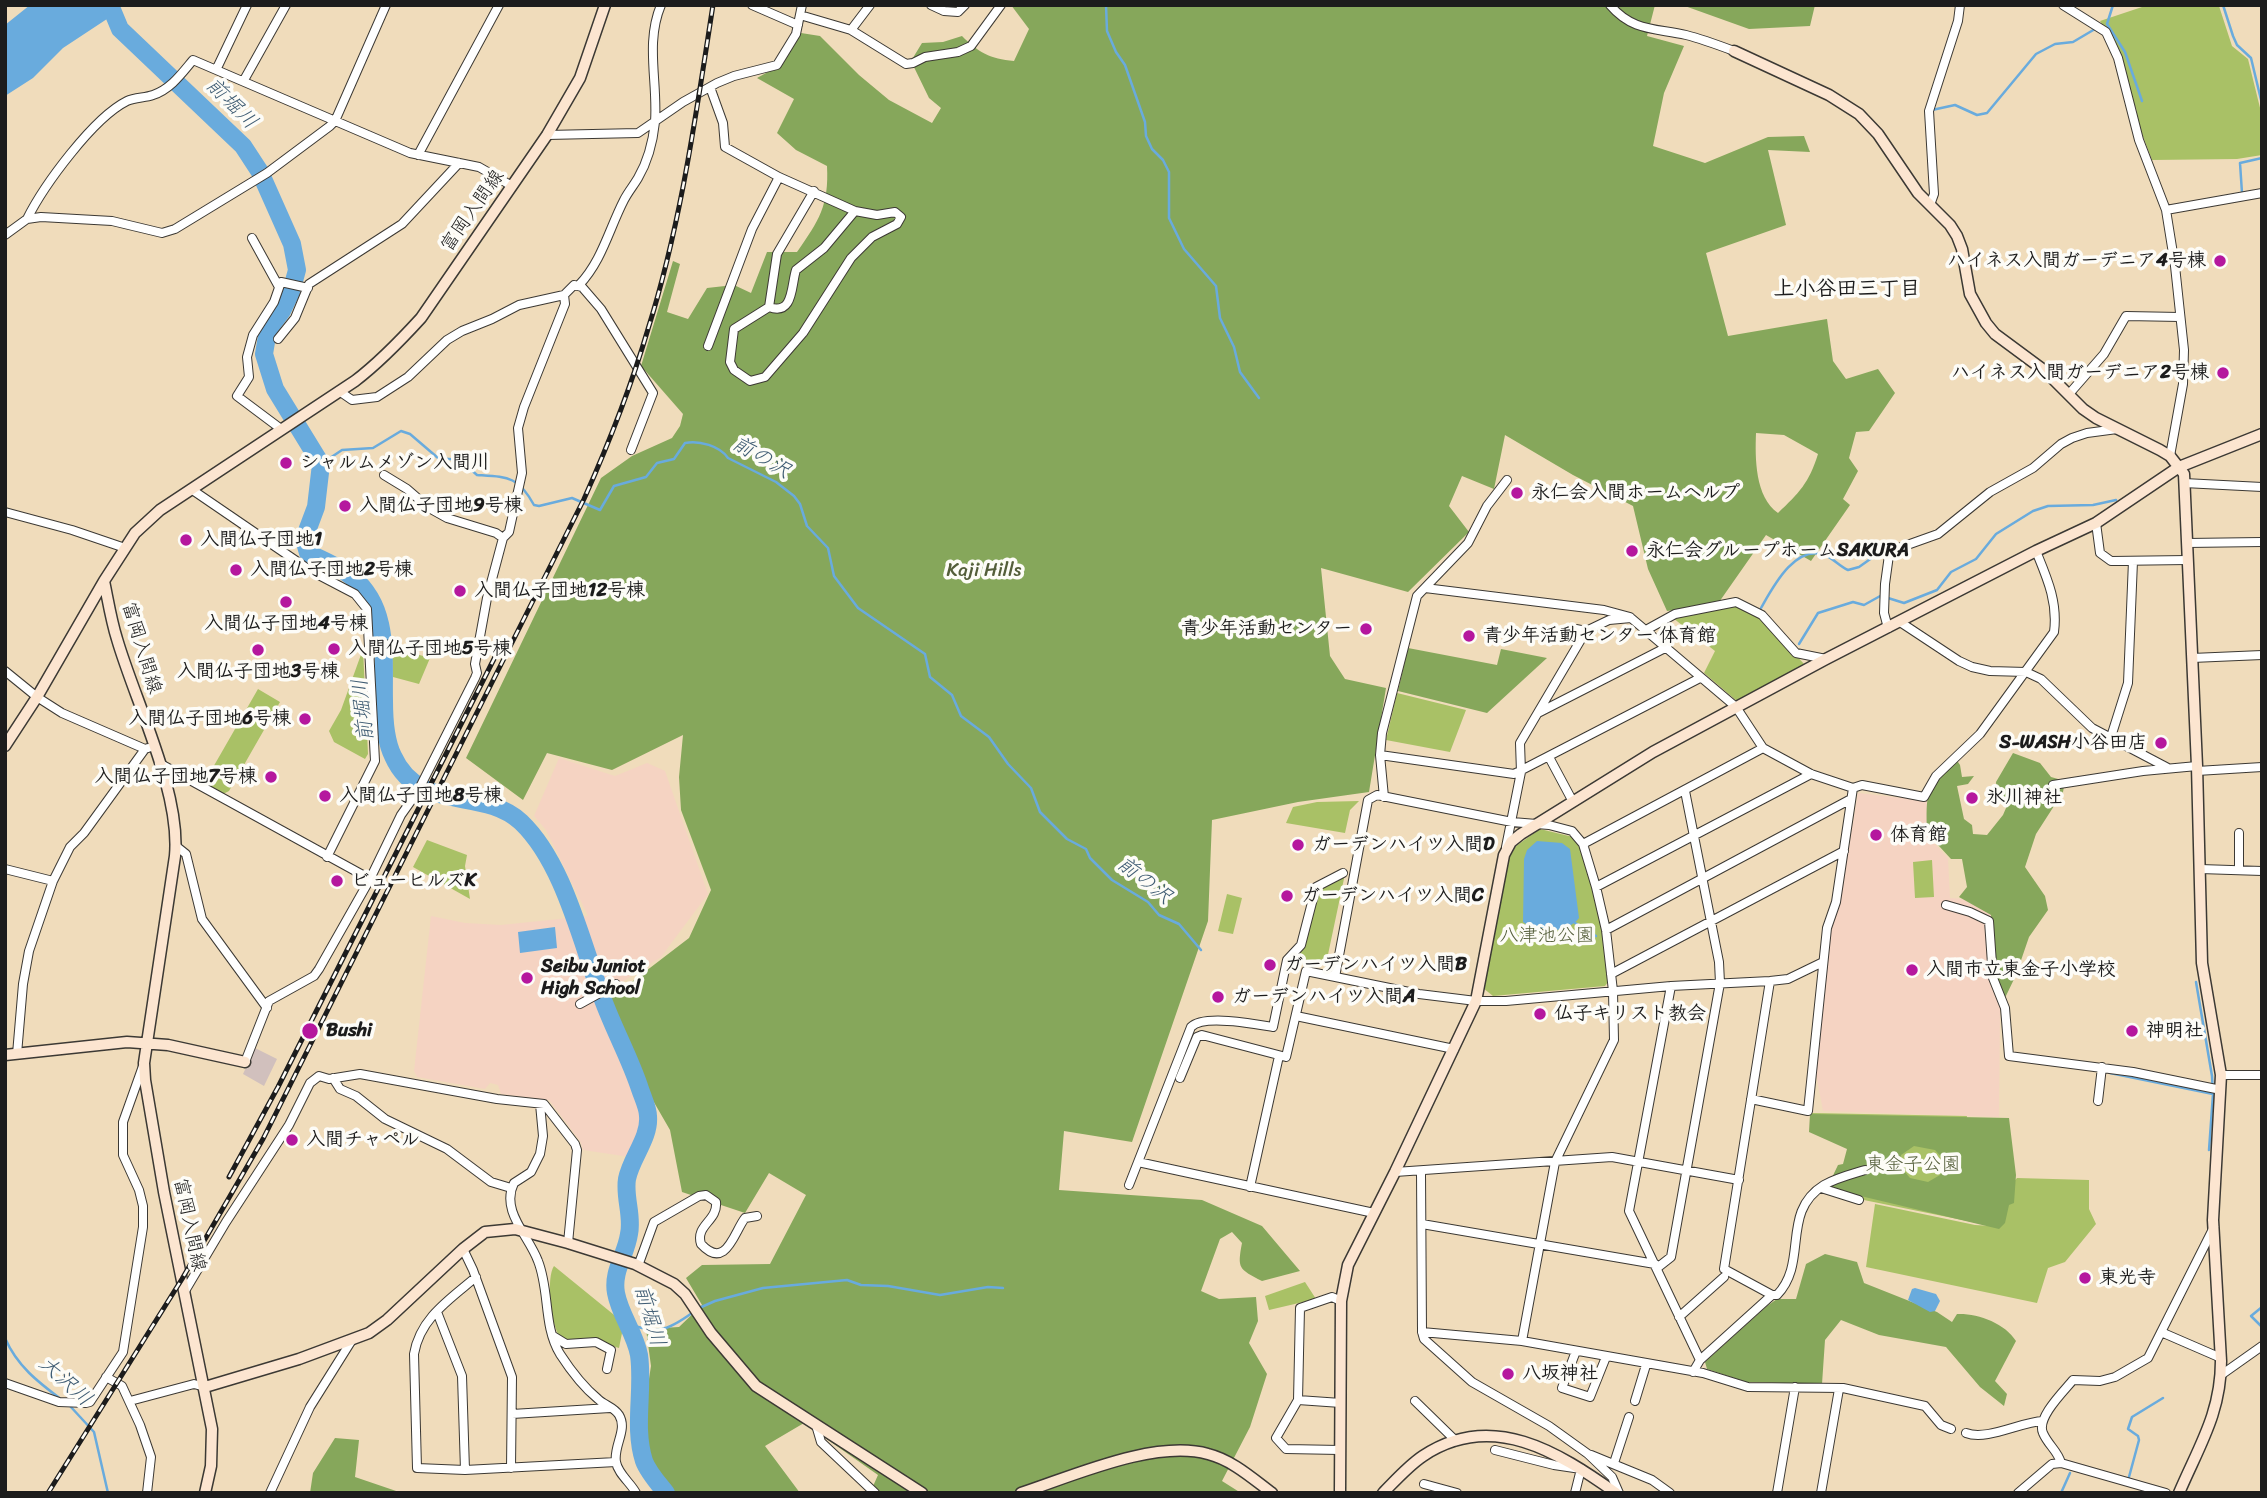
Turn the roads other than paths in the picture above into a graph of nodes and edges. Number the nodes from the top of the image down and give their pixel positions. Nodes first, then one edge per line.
1 (247, 5) edge
2 (286, 5) edge
3 (386, 5) edge
4 (499, 5) edge
5 (605, 5) edge
6 (661, 5) edge
7 (752, 5) edge
8 (870, 5) edge
9 (931, 5) edge
10 (965, 5) edge
11 (1001, 5) edge
12 (1610, 5) edge
13 (1960, 5) edge
14 (2063, 5) edge
15 (801, 10) edge
16 (798, 25) junction
17 (850, 30) junction
18 (1734, 51) joint
19 (217, 68) junction
20 (244, 80) junction
21 (710, 87) junction
22 (335, 121) junction
23 (655, 122) junction
24 (547, 135) junction
25 (418, 155) junction
26 (459, 163) junction
27 (779, 177) junction
28 (512, 186) junction
29 (814, 191) junction
30 (2262, 193) edge
31 (1930, 205) junction
32 (2166, 210) junction
33 (855, 211) junction
34 (27, 219) junction
35 (5, 235) edge
36 (252, 238) dead end
37 (579, 285) junction
38 (279, 287) junction
39 (304, 287) junction
40 (564, 295) junction
41 (769, 307) junction
42 (2180, 317) junction
43 (716, 325) junction
44 (734, 328) junction
45 (278, 339) dead end
46 (708, 346) dead end
47 (340, 391) junction
48 (2069, 394) junction
49 (290, 423) junction
50 (2117, 429) junction
51 (2262, 434) edge
52 (631, 450) dead end
53 (2170, 456) junction
54 (2179, 467) junction
55 (384, 475) dead end
56 (1507, 480) dead end
57 (2184, 483) junction
58 (2262, 487) edge
59 (191, 489) junction
60 (5, 512) edge
61 (2096, 523) junction
62 (503, 538) junction
63 (2262, 542) edge
64 (2187, 543) junction
65 (125, 548) junction
66 (2036, 551) junction
67 (2188, 560) junction
68 (2133, 561) junction
69 (104, 581) junction
70 (1425, 588) junction
71 (1631, 618) junction
72 (1900, 622) junction
73 (1888, 628) junction
74 (1565, 631) dead end
75 (1586, 631) junction
76 (1646, 631) junction
77 (396, 644) dead end
78 (370, 646) junction
79 (1667, 647) junction
80 (2262, 655) edge
81 (2192, 658) junction
82 (1826, 659) junction
83 (5, 671) edge
84 (2026, 672) junction
85 (1700, 678) junction
86 (37, 697) junction
87 (1736, 707) junction
88 (1538, 713) junction
89 (2110, 740) junction
90 (5, 746) edge
91 (149, 747) junction
92 (1763, 748) junction
93 (1380, 755) junction
94 (1549, 757) junction
95 (159, 763) junction
96 (2262, 767) edge
97 (2168, 768) junction
98 (2197, 768) junction
99 (1521, 772) junction
100 (1811, 774) junction
101 (2053, 785) dead end
102 (1853, 788) junction
103 (1685, 791) junction
104 (1384, 797) junction
105 (1851, 799) junction
106 (1572, 800) junction
107 (1512, 822) junction
108 (1535, 825) junction
109 (2239, 833) dead end
110 (1694, 837) junction
111 (1583, 844) junction
112 (176, 846) junction
113 (1844, 851) junction
114 (1504, 855) junction
115 (327, 857) junction
116 (5, 869) edge
117 (2200, 869) junction
118 (2239, 870) junction
119 (2262, 871) edge
120 (1343, 873) dead end
121 (370, 879) junction
122 (1702, 879) junction
123 (53, 881) junction
124 (1597, 887) junction
125 (1946, 905) dead end
126 (1710, 921) junction
127 (1606, 930) junction
128 (1823, 962) junction
129 (1611, 974) junction
130 (1335, 977) junction
131 (1770, 981) junction
132 (1720, 983) junction
133 (616, 984) dead end
134 (1671, 986) junction
135 (1614, 991) junction
136 (1476, 1001) junction
137 (580, 1004) dead end
138 (267, 1008) junction
139 (1296, 1016) junction
140 (147, 1043) junction
141 (1454, 1049) junction
142 (11, 1054) edge
143 (1279, 1056) junction
144 (245, 1062) joint
145 (144, 1063) junction
146 (2102, 1067) junction
147 (2221, 1074) junction
148 (2262, 1074) edge
149 (333, 1078) junction
150 (1180, 1078) dead end
151 (2221, 1090) junction
152 (1751, 1099) junction
153 (2098, 1101) dead end
154 (540, 1104) junction
155 (1138, 1162) junction
156 (1555, 1162) junction
157 (1639, 1162) junction
158 (1865, 1170) dead end
159 (1686, 1171) junction
160 (1395, 1172) junction
161 (1421, 1172) junction
162 (1738, 1180) junction
163 (1129, 1185) dead end
164 (1250, 1187) junction
165 (511, 1188) junction
166 (1821, 1188) junction
167 (1859, 1200) dead end
168 (1374, 1213) junction
169 (757, 1216) dead end
170 (1422, 1224) junction
171 (2214, 1227) junction
172 (522, 1231) junction
173 (568, 1243) junction
174 (1540, 1244) junction
175 (463, 1249) junction
176 (637, 1265) junction
177 (1656, 1266) junction
178 (476, 1277) junction
179 (1724, 1277) dead end
180 (185, 1291) junction
181 (1772, 1295) junction
182 (1342, 1301) junction
183 (437, 1312) junction
184 (1679, 1317) junction
185 (1422, 1332) junction
186 (2161, 1332) junction
187 (553, 1336) junction
188 (352, 1340) junction
189 (1522, 1341) junction
190 (2262, 1346) edge
191 (1576, 1351) junction
192 (1606, 1357) junction
193 (2221, 1358) junction
194 (1700, 1360) junction
195 (1646, 1364) junction
196 (607, 1369) dead end
197 (1693, 1372) junction
198 (2221, 1375) junction
199 (106, 1377) junction
200 (5, 1383) edge
201 (205, 1387) junction
202 (1795, 1387) junction
203 (1839, 1389) junction
204 (1298, 1400) junction
205 (130, 1401) junction
206 (1415, 1401) dead end
207 (1635, 1401) dead end
208 (1341, 1403) junction
209 (612, 1408) junction
210 (512, 1414) junction
211 (1629, 1417) dead end
212 (2043, 1421) junction
213 (816, 1425) junction
214 (1951, 1429) dead end
215 (1966, 1433) dead end
216 (1457, 1441) junction
217 (1340, 1450) junction
218 (1495, 1450) dead end
219 (1588, 1454) junction
220 (616, 1462) junction
221 (1614, 1463) junction
222 (2061, 1463) junction
223 (511, 1468) junction
224 (465, 1469) junction
225 (1581, 1469) junction
226 (1424, 1484) dead end
227 (2182, 1492) edge
228 (147, 1493) edge
229 (205, 1493) edge
230 (270, 1493) edge
231 (636, 1493) edge
232 (875, 1493) edge
233 (922, 1493) edge
234 (1021, 1493) edge
235 (1272, 1493) edge
236 (1340, 1493) edge
237 (1382, 1493) edge
238 (1457, 1493) edge
239 (1575, 1493) edge
240 (1617, 1493) edge
241 (1670, 1493) edge
242 (1777, 1493) edge
243 (1821, 1493) edge
244 (2018, 1493) edge
245 (2166, 1493) edge

1 - 19 street
2 - 20 street
3 - 22 street
4 - 25 street
5 - 24 street, 富岡入間線
6 - 23 street
7 - 16 street
8 - 17 street
9 - 10 street
11 - 17 street
12 - 18 street
13 - 31 street
14 - 32 street
15 - 16 street
15 - 17 street
16 - 21 street
18 - 31 street
19 - 20 street
19 - 34 street
20 - 22 street
21 - 23 street
21 - 27 street
22 - 25 street
22 - 34 street
23 - 24 street
23 - 37 street
24 - 28 street, 富岡入間線
25 - 26 street
26 - 28 street
26 - 39 street
27 - 29 street
27 - 43 street
28 - 47 street, 富岡入間線
29 - 33 street
29 - 41 street
30 - 32 street
31 - 48 street
32 - 42 street
33 - 41 street
33 - 44 street
34 - 35 street
36 - 38 street
37 - 40 street
37 - 52 street
38 - 39 street
38 - 49 street
39 - 45 street
40 - 47 street
40 - 62 street
41 - 44 street
42 - 48 street
42 - 53 street
43 - 44 street
43 - 46 street
47 - 49 street, 富岡入間線
48 - 50 street
49 - 59 street, 富岡入間線
50 - 53 street
50 - 73 street
51 - 54 street
53 - 54 street
54 - 57 street
54 - 61 street
55 - 62 street
56 - 70 street
57 - 58 street
57 - 64 street
59 - 65 street, 富岡入間線
59 - 78 street
60 - 65 street
61 - 66 street
61 - 68 street
62 - 121 street
63 - 64 street
64 - 67 street
65 - 69 street, 富岡入間線
66 - 72 street
66 - 84 street
67 - 68 street
67 - 81 street
68 - 89 street
69 - 86 street
69 - 91 street, 富岡入間線
70 - 71 street
70 - 93 street
71 - 75 street
71 - 76 street
72 - 73 street
72 - 84 street
73 - 82 street
74 - 75 street
75 - 88 street
76 - 79 street
76 - 82 street
77 - 78 street
78 - 115 street
79 - 85 street
79 - 88 street
80 - 81 street
81 - 98 street
82 - 87 street
83 - 86 street
84 - 89 street
84 - 102 street
85 - 87 street
85 - 94 street
86 - 90 street
86 - 91 street
87 - 92 street
87 - 106 street
88 - 99 street
89 - 97 street
91 - 95 street, 富岡入間線
91 - 123 street
92 - 100 street
92 - 103 street
93 - 99 street
93 - 104 street
94 - 99 street
94 - 106 street
95 - 112 street, 富岡入間線
95 - 115 street
96 - 98 street
97 - 98 street
97 - 101 street
98 - 117 street
99 - 107 street
100 - 102 street
100 - 110 street
102 - 105 street
103 - 110 street
103 - 111 street
104 - 107 street
104 - 130 street
105 - 113 street
105 - 122 street
106 - 108 street
107 - 108 street
107 - 114 street
108 - 111 street
108 - 114 street
109 - 118 street
110 - 122 street
110 - 124 street
111 - 124 street
112 - 138 street
112 - 140 street, 富岡入間線
113 - 126 street
113 - 128 street
114 - 136 street
115 - 121 street
116 - 123 street
117 - 118 street
117 - 147 street
118 - 119 street
120 - 155 street
121 - 138 street
122 - 126 street
122 - 127 street
123 - 142 street
124 - 127 street
125 - 146 street
126 - 129 street
126 - 132 street
127 - 129 street
128 - 131 street
128 - 152 street
129 - 135 street
130 - 136 street
130 - 139 street
131 - 132 street
131 - 152 street
132 - 134 street
132 - 159 street
133 - 137 street
134 - 135 street
134 - 157 street
135 - 136 street
135 - 156 street
136 - 141 street
138 - 144 street
139 - 141 street
139 - 143 street
140 - 142 street
140 - 144 street
140 - 145 street, 富岡入間線
141 - 160 street
143 - 150 street
143 - 164 street
145 - 180 street, 富岡入間線
145 - 199 street
146 - 151 street
146 - 153 street
147 - 148 street
147 - 151 street
149 - 154 street
149 - 165 street
149 - 180 street
151 - 171 street
152 - 162 street
154 - 165 street
154 - 173 street
155 - 163 street
155 - 164 street
156 - 157 street
156 - 161 street
156 - 174 street
157 - 159 street
157 - 177 street
158 - 166 street
159 - 162 street
159 - 177 street
160 - 161 street
160 - 168 street
161 - 170 street
162 - 181 street
164 - 168 street
165 - 172 street
166 - 167 street
166 - 181 street
168 - 182 street
169 - 176 street
170 - 174 street
170 - 185 street
171 - 186 street
171 - 193 street
172 - 173 street
172 - 175 street
172 - 187 street
173 - 176 street
174 - 177 street
174 - 189 street
175 - 178 street
175 - 188 street
176 - 213 street
177 - 184 street
178 - 183 street
178 - 210 street
179 - 184 street
180 - 201 street, 富岡入間線
181 - 194 street
182 - 204 street
182 - 208 street
183 - 224 street
183 - 224 street
184 - 194 street
185 - 189 street
185 - 219 street
186 - 193 street
186 - 212 street
187 - 196 street
187 - 209 street
188 - 201 street
188 - 230 street
189 - 191 street
190 - 198 street
191 - 192 street
191 - 192 street
192 - 195 street
193 - 198 street
194 - 197 street
195 - 197 street
195 - 207 street
197 - 202 street
198 - 227 street
199 - 200 street
199 - 205 street
201 - 205 street
201 - 229 street, 富岡入間線
202 - 203 street
202 - 242 street
203 - 214 street
203 - 243 street
204 - 208 street
204 - 217 street
205 - 228 street
206 - 216 street
208 - 217 street
209 - 210 street
209 - 220 street
210 - 223 street
211 - 221 street
212 - 215 street
212 - 222 street
213 - 232 street
213 - 233 street
216 - 225 street
216 - 237 street
217 - 236 street
218 - 225 street
219 - 221 street
219 - 240 street
220 - 223 street
220 - 231 street
221 - 241 street
222 - 244 street
222 - 245 street
223 - 224 street
225 - 239 street
225 - 240 street
226 - 238 street
234 - 235 street

